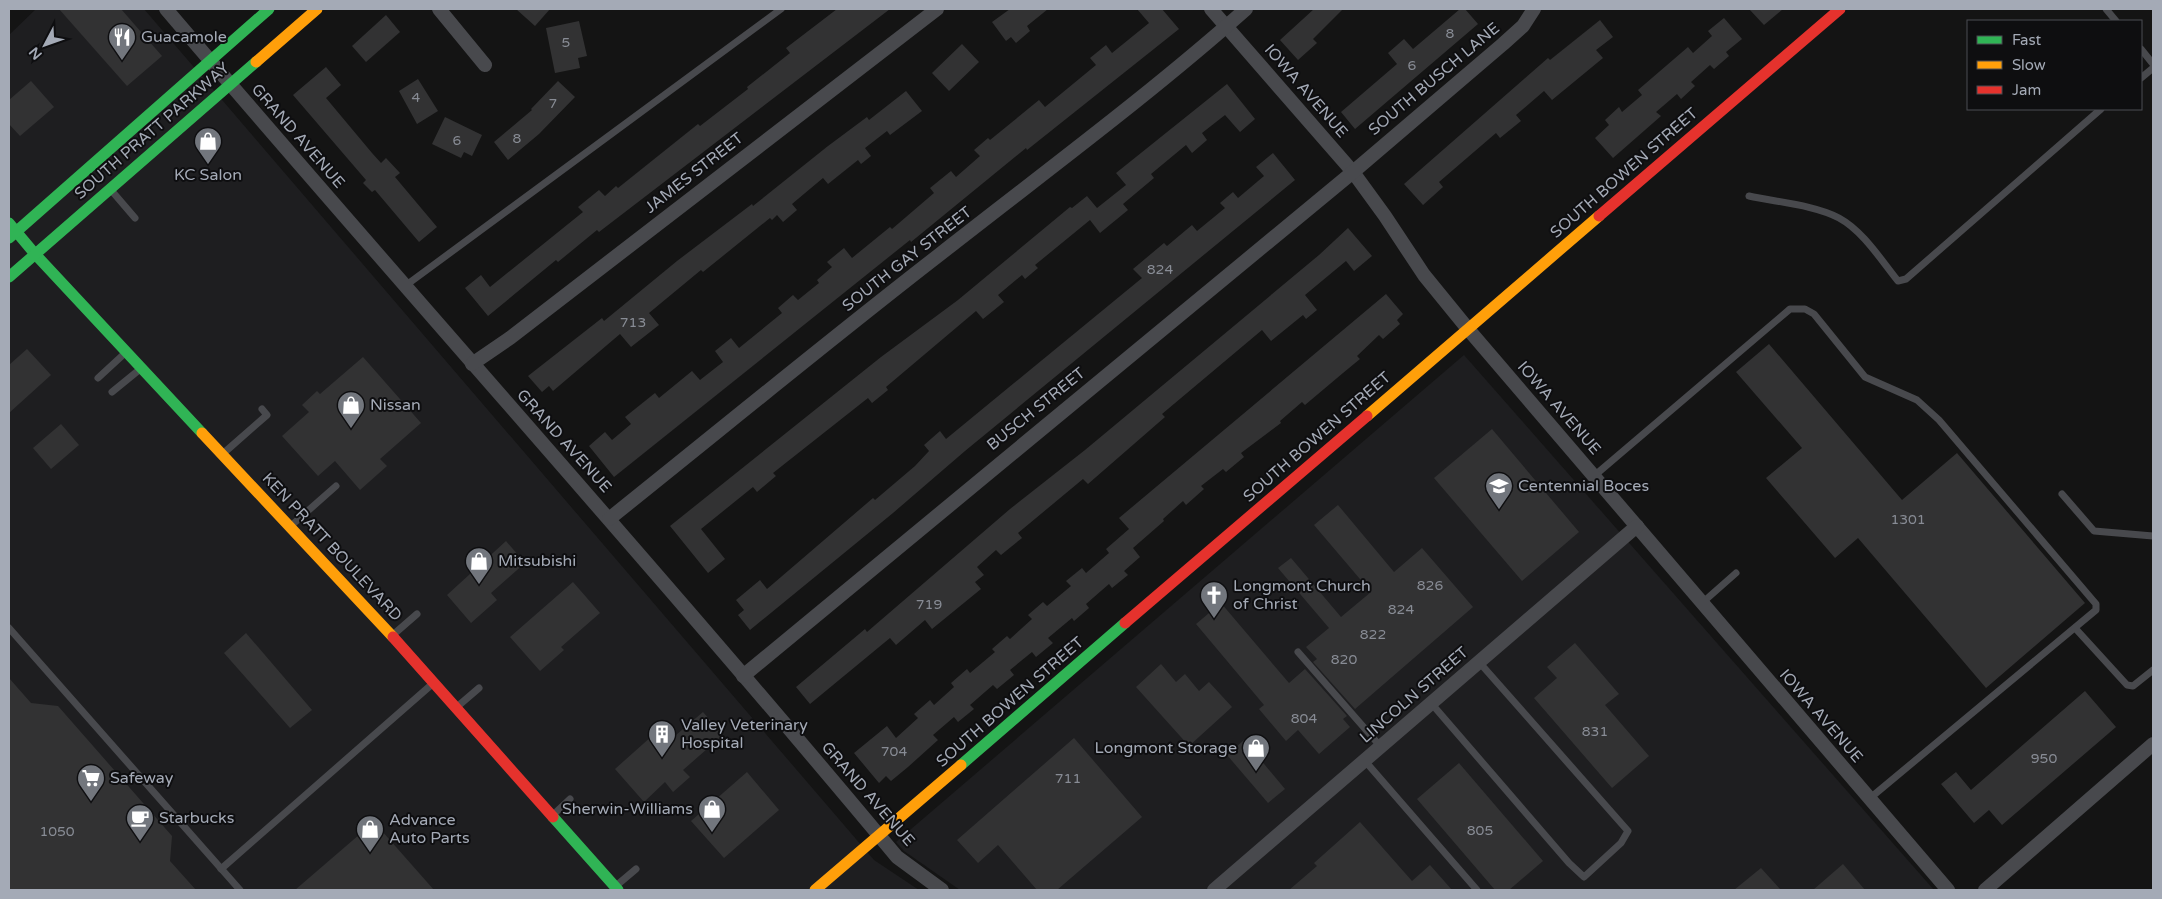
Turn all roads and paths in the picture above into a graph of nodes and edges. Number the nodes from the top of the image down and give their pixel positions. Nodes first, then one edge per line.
1 (166, 9) edge
2 (268, 9) edge
3 (317, 9) edge
4 (439, 9) edge
5 (781, 9) edge
6 (936, 9) edge
7 (1211, 9) edge
8 (1246, 9) edge
9 (1534, 9) edge
10 (1840, 9) edge
11 (2106, 9) edge
12 (2115, 20) edge
13 (1226, 26) junction
14 (2142, 50) edge
15 (210, 61) junction
16 (2153, 64) edge
17 (485, 65) dead end
18 (2153, 68) edge
19 (2142, 77) edge
20 (230, 84) junction
21 (2100, 110) edge
22 (1352, 172) junction
23 (110, 189) junction
24 (1749, 196) dead end
25 (135, 218) dead end
26 (10, 230) edge
27 (35, 254) junction
28 (9, 277) edge
29 (405, 286) junction
30 (1468, 328) junction
31 (126, 352) junction
32 (472, 364) junction
33 (141, 368) junction
34 (98, 378) dead end
35 (112, 392) dead end
36 (262, 409) dead end
37 (223, 455) junction
38 (1594, 476) junction
39 (336, 486) dead end
40 (2062, 494) dead end
41 (609, 519) junction
42 (1637, 526) junction
43 (290, 527) junction
44 (2153, 536) edge
45 (1736, 573) dead end
46 (1702, 603) junction
47 (417, 614) dead end
48 (9, 628) edge
49 (2075, 628) junction
50 (392, 636) junction
51 (1298, 652) dead end
52 (1479, 662) junction
53 (2153, 670) edge
54 (743, 676) junction
55 (434, 683) junction
56 (479, 688) dead end
57 (1431, 703) junction
58 (456, 708) junction
59 (2153, 744) edge
60 (1381, 747) junction
61 (1365, 760) junction
62 (570, 799) dead end
63 (1869, 799) junction
64 (552, 816) junction
65 (879, 836) junction
66 (221, 869) junction
67 (636, 869) dead end
68 (617, 889) edge
69 (240, 890) edge
70 (815, 890) edge
71 (942, 890) edge
72 (1214, 890) edge
73 (1477, 890) edge
74 (1948, 890) edge
75 (1984, 890) edge

1 - 15 street, GRAND AVENUE
2 - 15 main road, SOUTH PRATT PARKWAY
3 - 20 main road, SOUTH PRATT PARKWAY
4 - 17 street
5 - 29 lane
6 - 32 street, JAMES STREET
7 - 13 street, IOWA AVENUE
8 - 13 street, SOUTH GAY STREET
9 - 22 street, SOUTH BUSCH LANE
10 - 30 main road, SOUTH BOWEN STREET
11 - 12 lane
13 - 22 street, IOWA AVENUE
13 - 41 street, SOUTH GAY STREET
14 - 16 lane
15 - 20 street, GRAND AVENUE
15 - 26 main road, SOUTH PRATT PARKWAY
18 - 19 lane
20 - 23 main road, SOUTH PRATT PARKWAY
20 - 29 street, GRAND AVENUE
21 - 24 lane
22 - 30 street, IOWA AVENUE
22 - 54 street, BUSCH STREET
23 - 25 lane
23 - 27 main road, SOUTH PRATT PARKWAY
26 - 27 main road, KEN PRATT BOULEVARD
27 - 28 main road, SOUTH PRATT PARKWAY
27 - 31 main road, KEN PRATT BOULEVARD
29 - 32 street, GRAND AVENUE
30 - 38 street, IOWA AVENUE
30 - 65 main road, SOUTH BOWEN STREET
31 - 33 main road, KEN PRATT BOULEVARD
31 - 34 lane
32 - 41 street, GRAND AVENUE
33 - 35 lane
33 - 37 main road, KEN PRATT BOULEVARD
36 - 37 lane
37 - 43 main road, KEN PRATT BOULEVARD
38 - 42 street, IOWA AVENUE
38 - 49 lane
39 - 43 lane
40 - 44 lane
41 - 54 street, GRAND AVENUE
42 - 46 street, IOWA AVENUE
42 - 52 street, LINCOLN STREET
43 - 50 main road, KEN PRATT BOULEVARD
45 - 46 lane
46 - 63 street, IOWA AVENUE
47 - 50 lane
48 - 66 lane
49 - 53 lane
49 - 63 lane
50 - 55 main road, KEN PRATT BOULEVARD
51 - 60 lane
52 - 57 street, LINCOLN STREET
52 - 57 lane
54 - 65 street, GRAND AVENUE
55 - 58 main road, KEN PRATT BOULEVARD
55 - 66 lane
56 - 58 lane
57 - 60 street, LINCOLN STREET
58 - 64 main road, KEN PRATT BOULEVARD
59 - 75 street
60 - 61 street, LINCOLN STREET
61 - 72 street, LINCOLN STREET
61 - 73 lane
62 - 64 lane
63 - 74 street, IOWA AVENUE
64 - 68 main road, KEN PRATT BOULEVARD
65 - 70 main road, SOUTH BOWEN STREET
65 - 71 street, GRAND AVENUE
66 - 69 lane
67 - 68 lane

